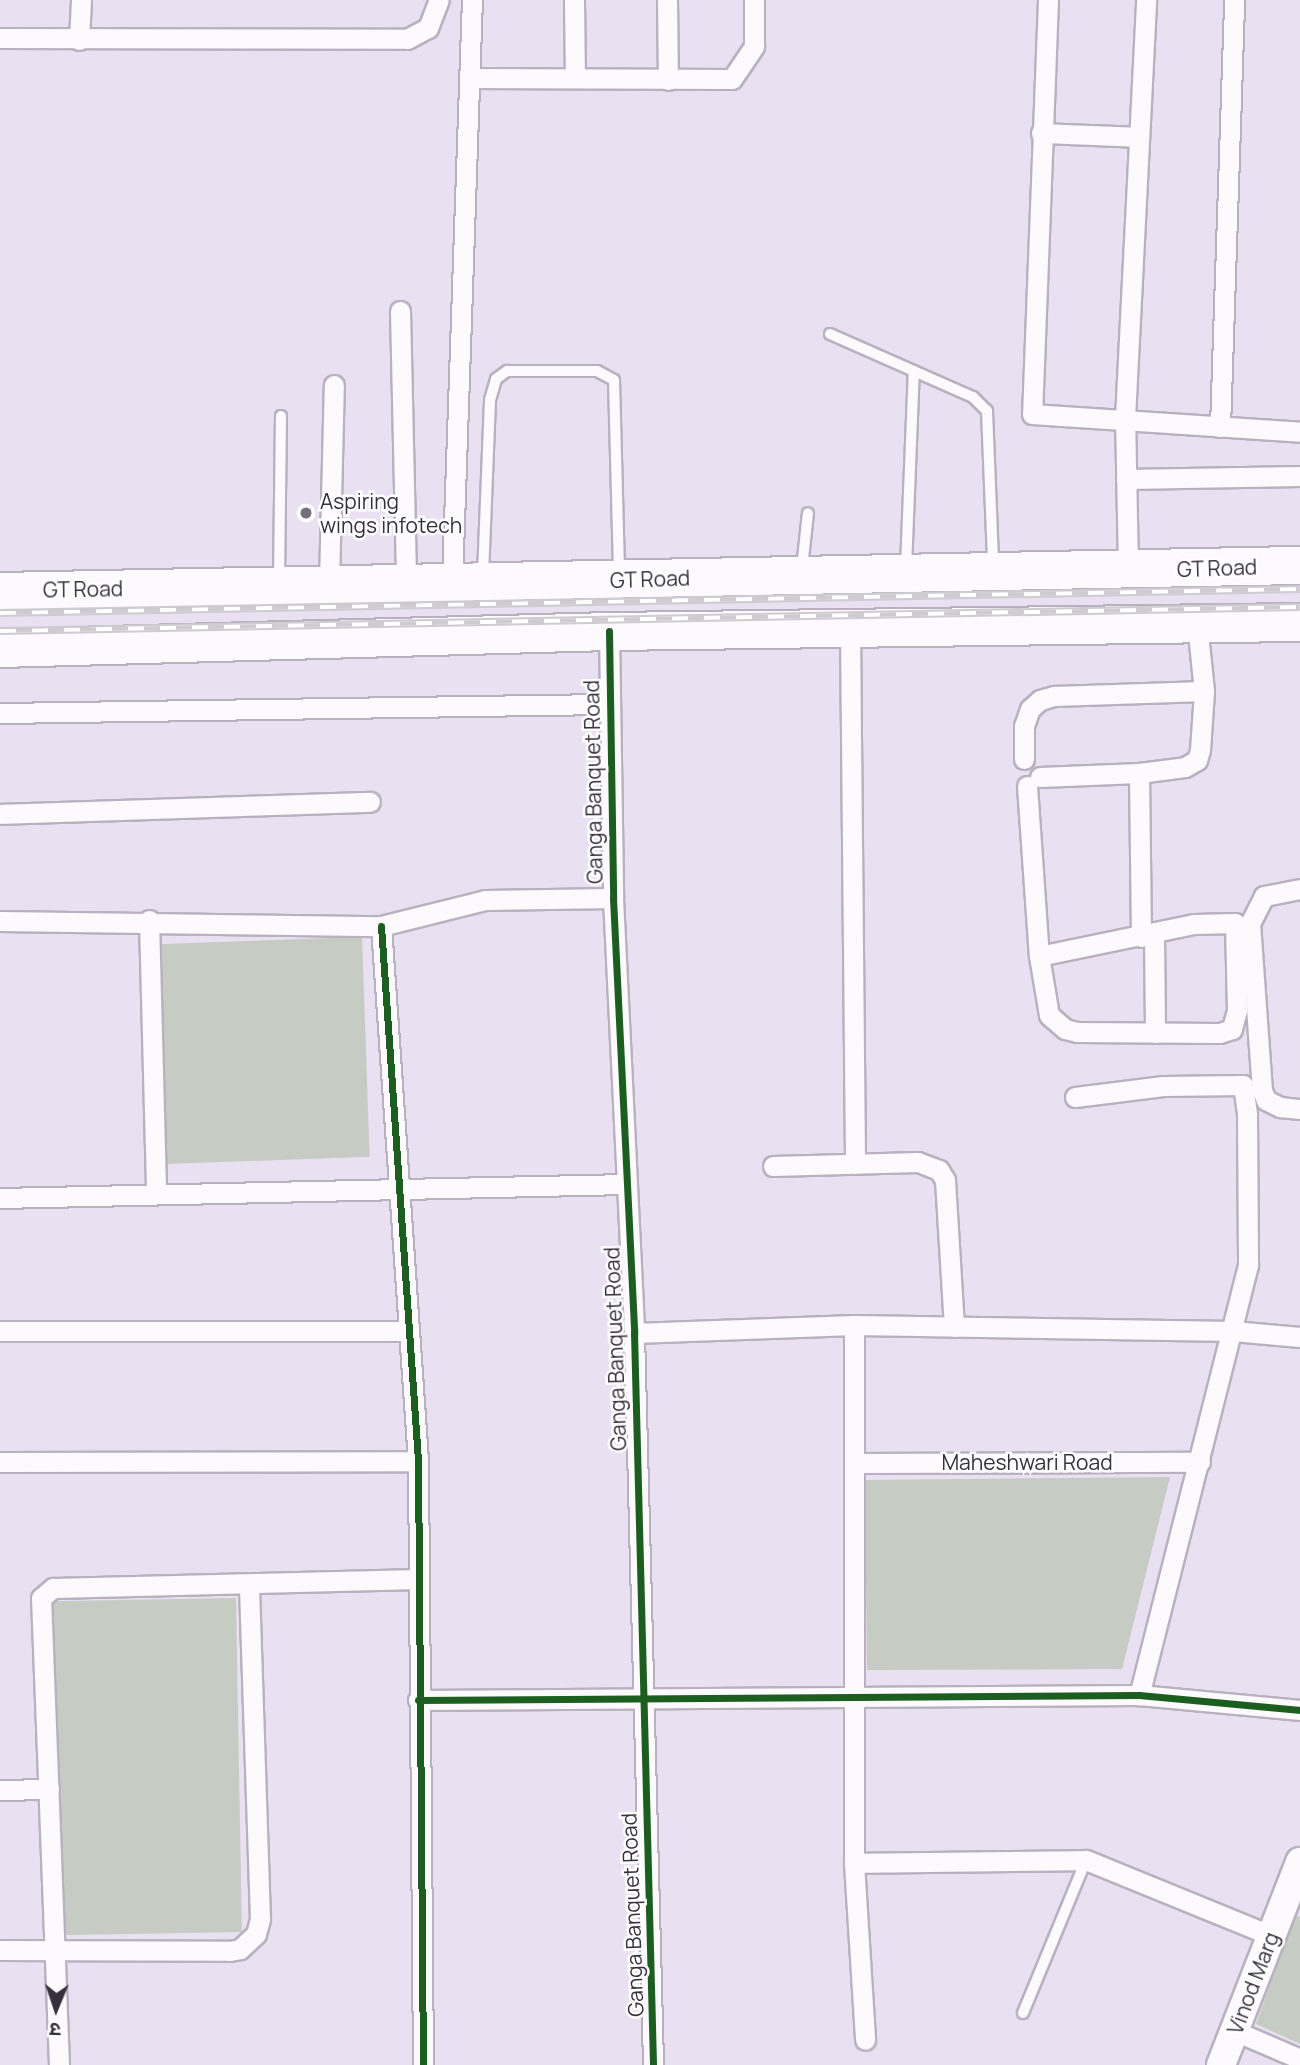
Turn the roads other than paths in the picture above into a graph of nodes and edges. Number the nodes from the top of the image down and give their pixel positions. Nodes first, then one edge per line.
1 (80, 0) edge
2 (439, 0) edge
3 (472, 0) edge
4 (574, 0) edge
5 (667, 0) edge
6 (754, 0) edge
7 (1048, 0) edge
8 (1146, 0) edge
9 (1234, 0) edge
10 (0, 38) edge
11 (79, 40) junction
12 (469, 78) junction
13 (575, 78) junction
14 (668, 80) junction
15 (1041, 132) junction
16 (1139, 137) junction
17 (400, 311) dead end
18 (830, 334) dead end
19 (914, 371) junction
20 (334, 385) dead end
21 (281, 416) dead end
22 (1125, 418) junction
23 (1220, 426) junction
24 (1300, 432) edge
25 (1300, 475) edge
26 (1126, 479) junction
27 (808, 513) dead end
28 (1300, 565) edge
29 (1250, 567) junction
30 (1128, 570) junction
31 (906, 571) junction
32 (993, 571) junction
33 (802, 572) junction
34 (467, 580) junction
35 (406, 581) junction
36 (619, 581) junction
37 (329, 583) junction
38 (279, 584) junction
39 (0, 591) edge
40 (1252, 622) junction
41 (1300, 622) edge
42 (1197, 623) junction
43 (850, 629) junction
44 (609, 631) junction
45 (0, 648) edge
46 (1204, 691) junction
47 (608, 704) junction
48 (0, 713) edge
49 (1024, 758) dead end
50 (1139, 773) junction
51 (370, 802) dead end
52 (0, 814) edge
53 (1300, 889) edge
54 (613, 898) junction
55 (149, 920) junction
56 (0, 921) edge
57 (381, 926) junction
58 (1148, 935) junction
59 (1039, 956) junction
60 (1155, 1033) junction
61 (1075, 1097) dead end
62 (1300, 1109) edge
63 (855, 1164) junction
64 (773, 1166) dead end
65 (625, 1184) junction
66 (401, 1185) junction
67 (156, 1193) junction
68 (0, 1198) edge
69 (854, 1325) junction
70 (954, 1327) junction
71 (0, 1331) edge
72 (409, 1331) junction
73 (1233, 1331) junction
74 (634, 1333) junction
75 (1300, 1337) edge
76 (418, 1461) junction
77 (0, 1462) edge
78 (1200, 1462) junction
79 (855, 1463) junction
80 (419, 1579) junction
81 (249, 1584) junction
82 (1139, 1695) junction
83 (418, 1700) junction
84 (856, 1701) junction
85 (644, 1702) junction
86 (1300, 1710) edge
87 (49, 1788) junction
88 (0, 1790) edge
89 (1086, 1860) junction
90 (1300, 1862) edge
91 (853, 1863) junction
92 (1272, 1936) junction
93 (0, 1950) edge
94 (54, 1950) junction
95 (1023, 2013) dead end
96 (1234, 2031) junction
97 (865, 2040) dead end
98 (1300, 2059) edge
99 (59, 2065) edge
100 (423, 2065) edge
101 (653, 2065) edge
102 (1222, 2065) edge

1 - 11 street
2 - 11 street
3 - 12 street
4 - 13 street
5 - 14 street
6 - 14 street
7 - 15 street
8 - 16 street
9 - 23 street
10 - 11 street
12 - 13 street
12 - 34 street
13 - 14 street
15 - 16 street
15 - 22 street
16 - 22 street
17 - 35 street
18 - 19 lane
19 - 31 lane
19 - 32 lane
20 - 37 street
21 - 38 lane
22 - 23 street
22 - 26 street
23 - 24 street
25 - 26 street
26 - 30 street
27 - 33 lane
28 - 29 highway, GT Road
29 - 30 highway, GT Road
29 - 40 highway
30 - 32 highway, GT Road
31 - 32 highway, GT Road
31 - 33 highway, GT Road
33 - 36 highway, GT Road
34 - 35 highway, GT Road
34 - 36 highway, GT Road
34 - 36 lane
35 - 37 highway, GT Road
37 - 38 highway, GT Road
38 - 39 highway, GT Road
40 - 41 highway
40 - 42 highway
42 - 43 highway
42 - 46 street
43 - 44 highway
43 - 63 street
44 - 45 highway
44 - 47 street, Ganga Banquet Road
46 - 49 street
46 - 50 street
47 - 48 street
47 - 54 street, Ganga Banquet Road
50 - 58 street
50 - 59 street
51 - 52 street
53 - 62 street
54 - 57 street
54 - 65 street, Ganga Banquet Road
55 - 56 street
55 - 57 street
55 - 67 street
57 - 66 street
58 - 59 street
58 - 60 street
58 - 60 street
59 - 60 street
61 - 73 street
63 - 64 street
63 - 70 street
65 - 66 street
65 - 74 street, Ganga Banquet Road
66 - 67 street
66 - 72 street
67 - 68 street
69 - 70 street
69 - 74 street
69 - 79 street
70 - 73 street
71 - 72 street
72 - 76 street
73 - 75 street
73 - 78 street
74 - 85 street, Ganga Banquet Road
76 - 77 street
76 - 80 street
78 - 79 street, Maheshwari Road
78 - 82 street
79 - 84 street
80 - 81 street
80 - 83 street
81 - 87 street
81 - 94 street
82 - 84 street
82 - 86 street
83 - 85 street
83 - 100 street
84 - 85 street
84 - 91 street
85 - 101 street, Ganga Banquet Road
87 - 88 street
87 - 94 street
89 - 91 street
89 - 92 street
89 - 95 lane
90 - 92 street, Vinod Marg
91 - 97 street
92 - 96 street, Vinod Marg
93 - 94 street
94 - 99 street
96 - 98 street
96 - 102 street, Vinod Marg

